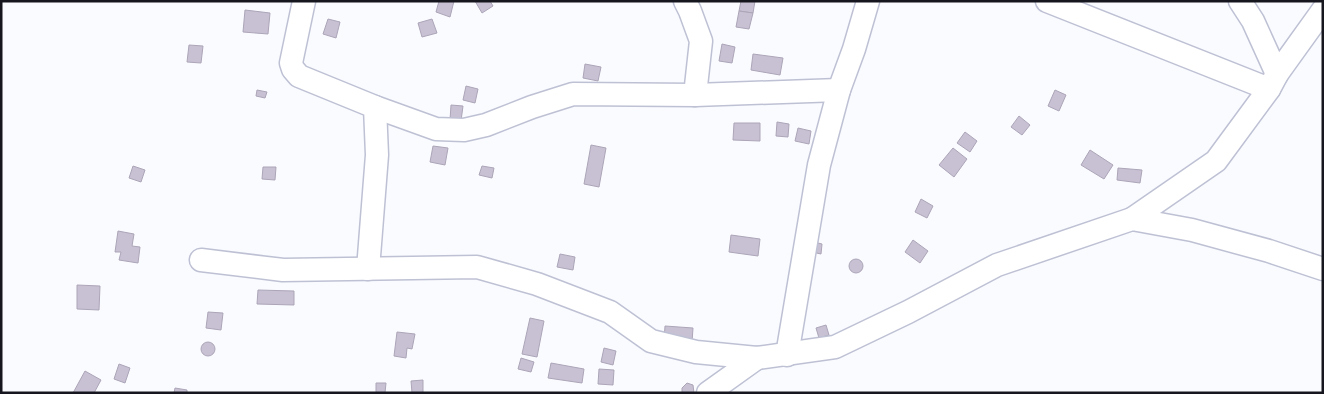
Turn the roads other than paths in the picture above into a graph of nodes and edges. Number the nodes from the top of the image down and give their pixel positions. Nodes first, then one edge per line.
1 (304, 1) edge
2 (685, 1) edge
3 (868, 1) edge
4 (1047, 1) edge
5 (1240, 1) edge
6 (1323, 10) edge
7 (1273, 81) junction
8 (839, 90) junction
9 (695, 96) junction
10 (375, 108) junction
11 (1132, 219) junction
12 (201, 260) dead end
13 (368, 269) junction
14 (1323, 269) edge
15 (787, 354) junction
16 (756, 358) junction
17 (708, 393) edge

1 - 10 street
2 - 9 street
3 - 8 street
4 - 7 street
5 - 7 street
6 - 7 street
7 - 11 street
8 - 9 street
8 - 15 street
9 - 10 street
10 - 13 street
11 - 14 street
11 - 15 street
12 - 13 street
13 - 16 street
15 - 16 street
16 - 17 street

